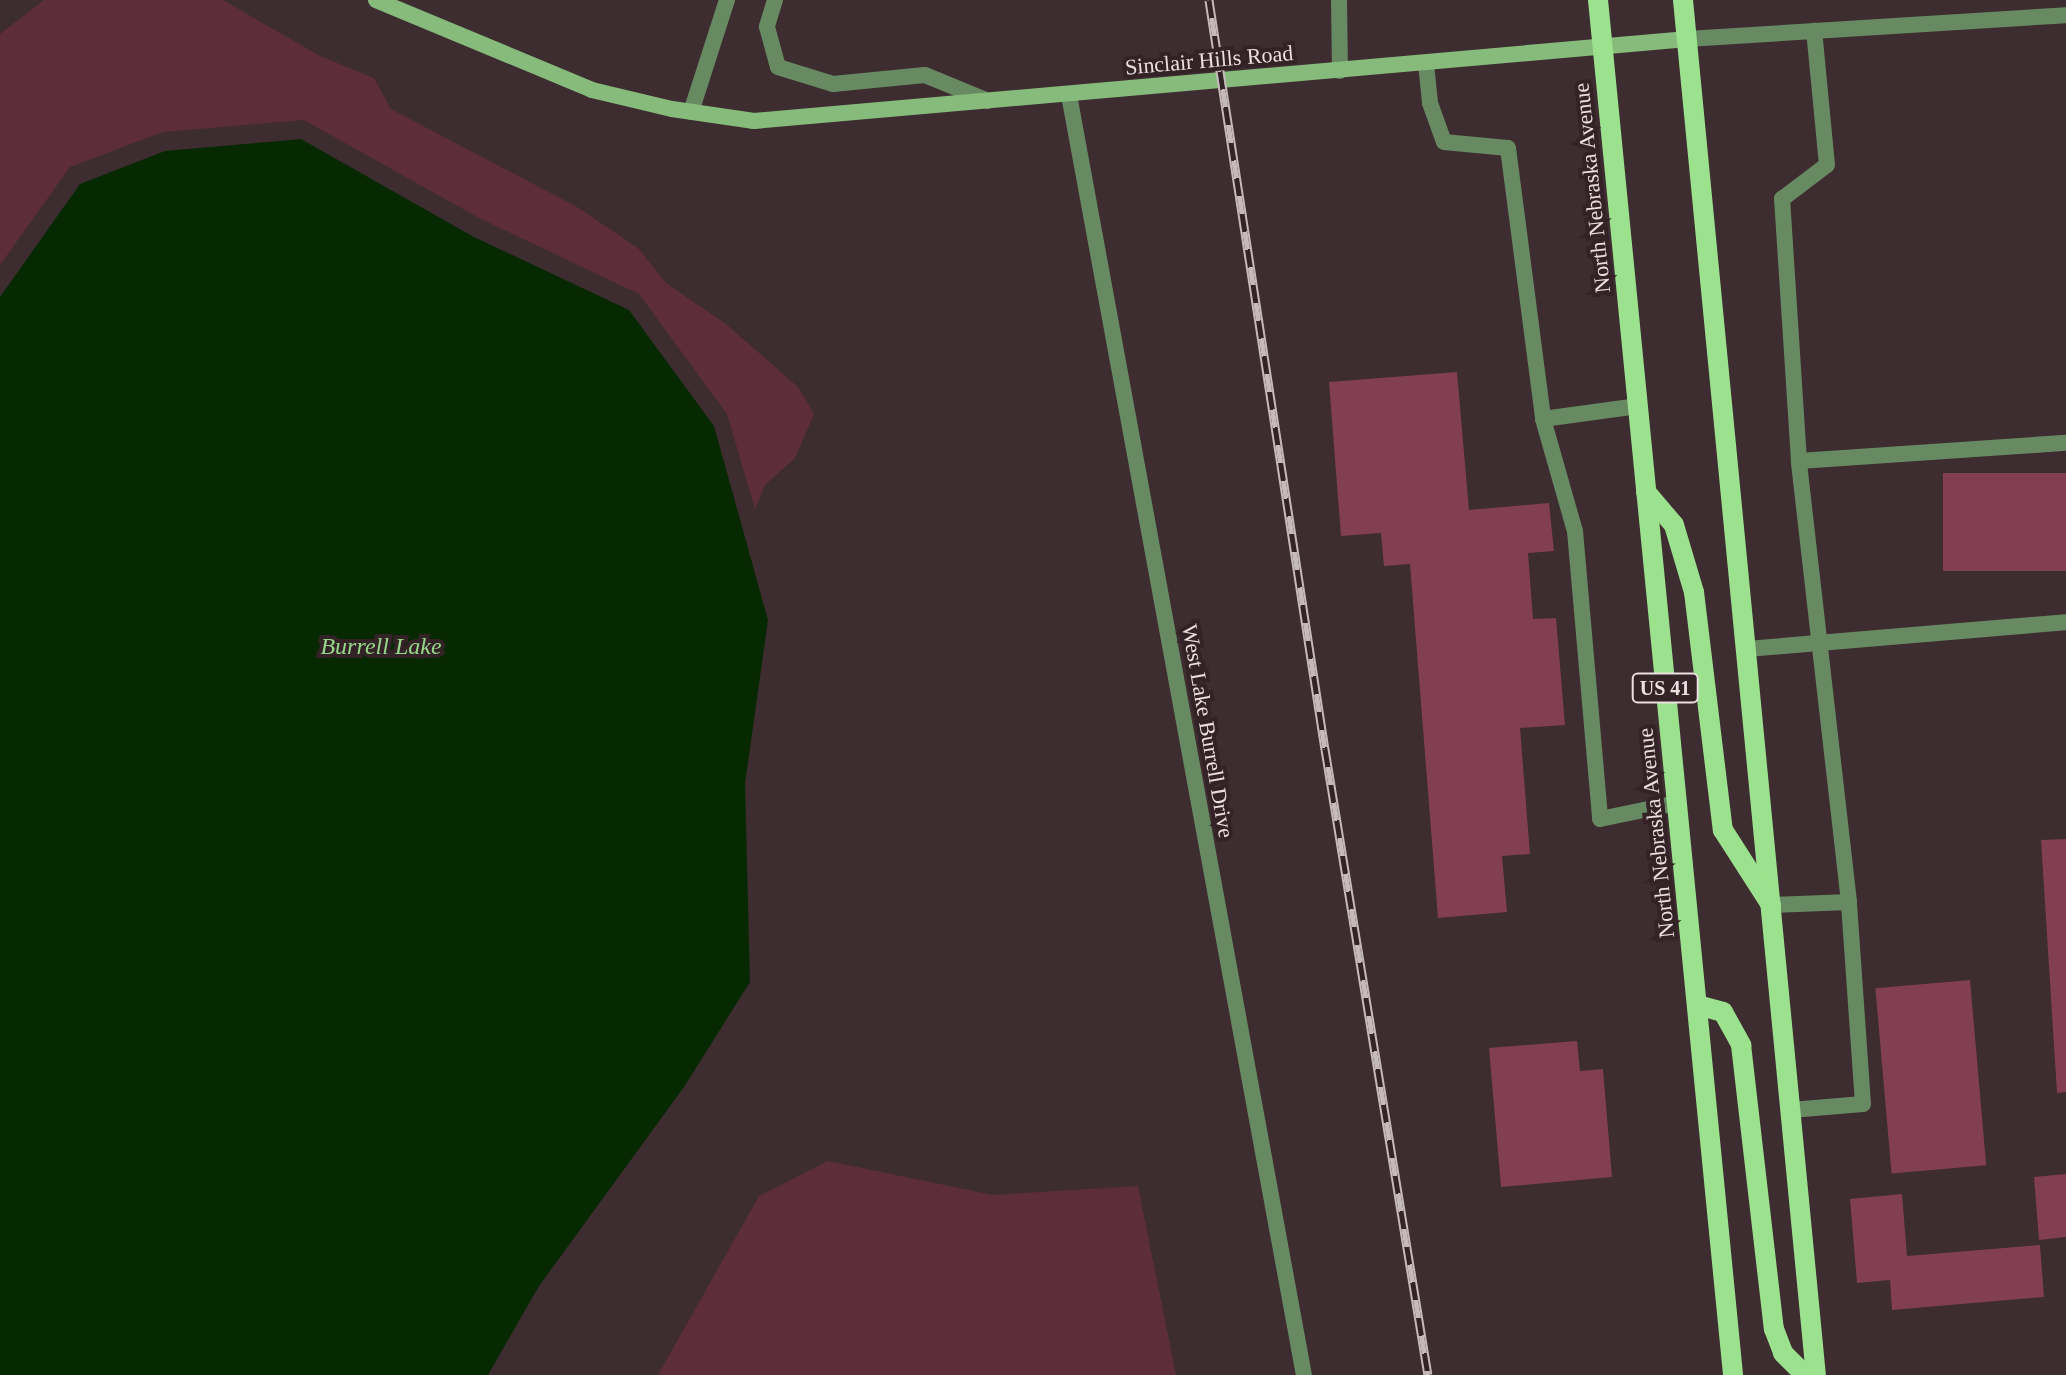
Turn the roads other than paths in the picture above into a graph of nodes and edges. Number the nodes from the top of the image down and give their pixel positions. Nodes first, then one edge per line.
1 (376, 0) edge
2 (727, 0) edge
3 (775, 0) edge
4 (1339, 0) edge
5 (1598, 0) edge
6 (1683, 0) edge
7 (2066, 15) edge
8 (1814, 31) junction
9 (1687, 39) junction
10 (1603, 46) junction
11 (1426, 63) junction
12 (1340, 71) junction
13 (1069, 95) junction
14 (988, 101) junction
15 (691, 112) junction
16 (1638, 406) junction
17 (1543, 419) junction
18 (2066, 443) edge
19 (1799, 461) junction
20 (1646, 492) junction
21 (2066, 622) edge
22 (1821, 642) junction
23 (1747, 649) junction
24 (1677, 803) junction
25 (1849, 902) junction
26 (1771, 905) junction
27 (1697, 1005) junction
28 (1791, 1110) junction
29 (1304, 1375) edge
30 (1733, 1375) edge
31 (1805, 1375) edge
32 (1816, 1375) edge

1 - 15 street, Sinclair Hills Road
2 - 15 street
3 - 14 street
4 - 12 street
5 - 10 main road, North Nebraska Avenue / US 41
6 - 9 main road
7 - 8 street, Sinclair Hills Road
8 - 9 street, Sinclair Hills Road
8 - 19 street
9 - 10 street, Sinclair Hills Road
9 - 23 main road
10 - 11 street, Sinclair Hills Road
10 - 16 main road, North Nebraska Avenue / US 41
11 - 12 street, Sinclair Hills Road
11 - 17 street
12 - 13 street, Sinclair Hills Road
13 - 14 street, Sinclair Hills Road
13 - 29 street, West Lake Burrell Drive
14 - 15 street, Sinclair Hills Road
16 - 17 street
16 - 20 main road, North Nebraska Avenue / US 41
17 - 24 street
18 - 19 street
19 - 22 street
20 - 24 main road, North Nebraska Avenue / US 41
20 - 26 main road
21 - 22 street
22 - 23 street
22 - 25 street
23 - 26 main road
24 - 27 main road, North Nebraska Avenue / US 41
25 - 26 street
25 - 28 street
26 - 28 main road
27 - 30 main road, North Nebraska Avenue / US 41
27 - 31 main road
28 - 32 main road

